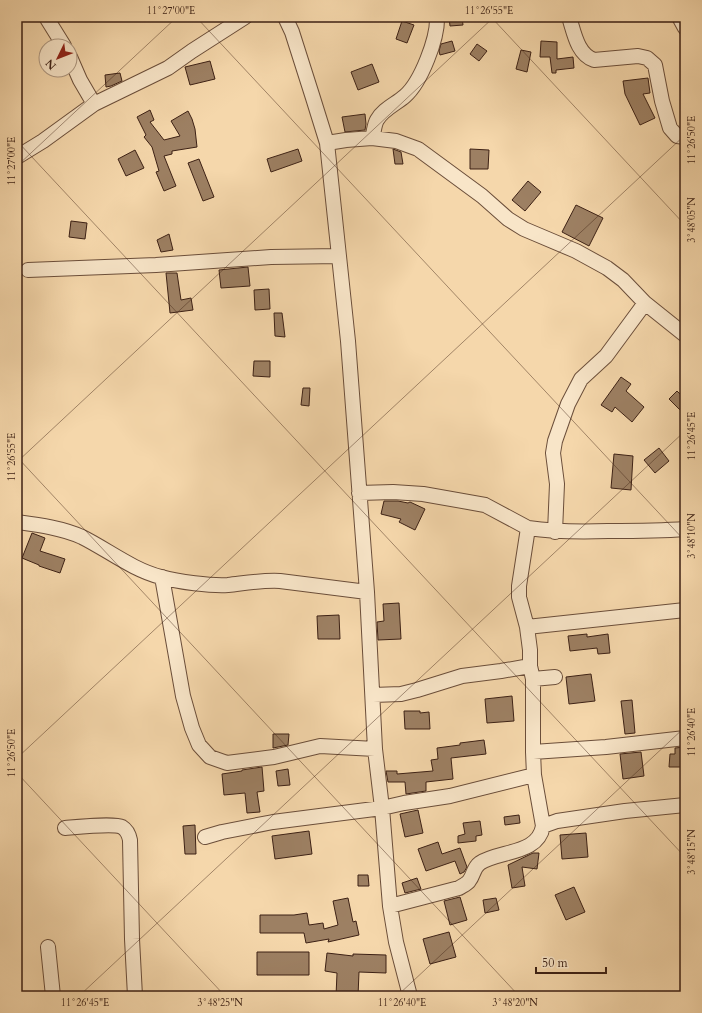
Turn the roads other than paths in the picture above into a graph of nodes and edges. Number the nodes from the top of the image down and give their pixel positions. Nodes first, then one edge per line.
1 (46, 17) edge
2 (245, 17) edge
3 (285, 17) edge
4 (437, 17) edge
5 (569, 17) edge
6 (679, 17) edge
7 (685, 28) edge
8 (59, 38) edge
9 (78, 75) edge
10 (94, 104) junction
11 (685, 137) edge
12 (372, 138) junction
13 (327, 143) junction
14 (17, 158) edge
15 (339, 256) junction
16 (28, 270) dead end
17 (645, 303) junction
18 (685, 335) edge
19 (359, 493) junction
20 (17, 522) edge
21 (528, 528) junction
22 (685, 529) edge
23 (555, 532) junction
24 (162, 577) junction
25 (367, 592) junction
26 (685, 610) edge
27 (527, 627) junction
28 (531, 672) junction
29 (555, 677) dead end
30 (373, 695) junction
31 (685, 738) edge
32 (375, 750) junction
33 (532, 752) junction
34 (534, 775) junction
35 (685, 805) edge
36 (382, 808) junction
37 (543, 826) junction
38 (65, 828) dead end
39 (205, 837) dead end
40 (390, 906) junction
41 (48, 947) dead end
42 (54, 996) edge
43 (135, 996) edge
44 (410, 996) edge

1 - 8 street
2 - 10 street
3 - 13 street
4 - 12 street
5 - 11 street
6 - 7 street
9 - 10 street
10 - 14 street
12 - 13 street
12 - 17 street
13 - 15 street
15 - 16 street
15 - 19 street
17 - 18 street
17 - 23 street
19 - 21 street
19 - 25 street
20 - 24 street
21 - 23 street
21 - 27 street
22 - 23 street
24 - 25 street
24 - 32 street
25 - 30 street
26 - 27 street
27 - 28 street
28 - 29 street
28 - 30 street
28 - 33 street
30 - 32 street
31 - 33 street
32 - 36 street
33 - 34 street
34 - 36 street
34 - 37 street
35 - 37 street
36 - 39 street
36 - 40 street
37 - 40 street
38 - 43 street
40 - 44 street
41 - 42 street

